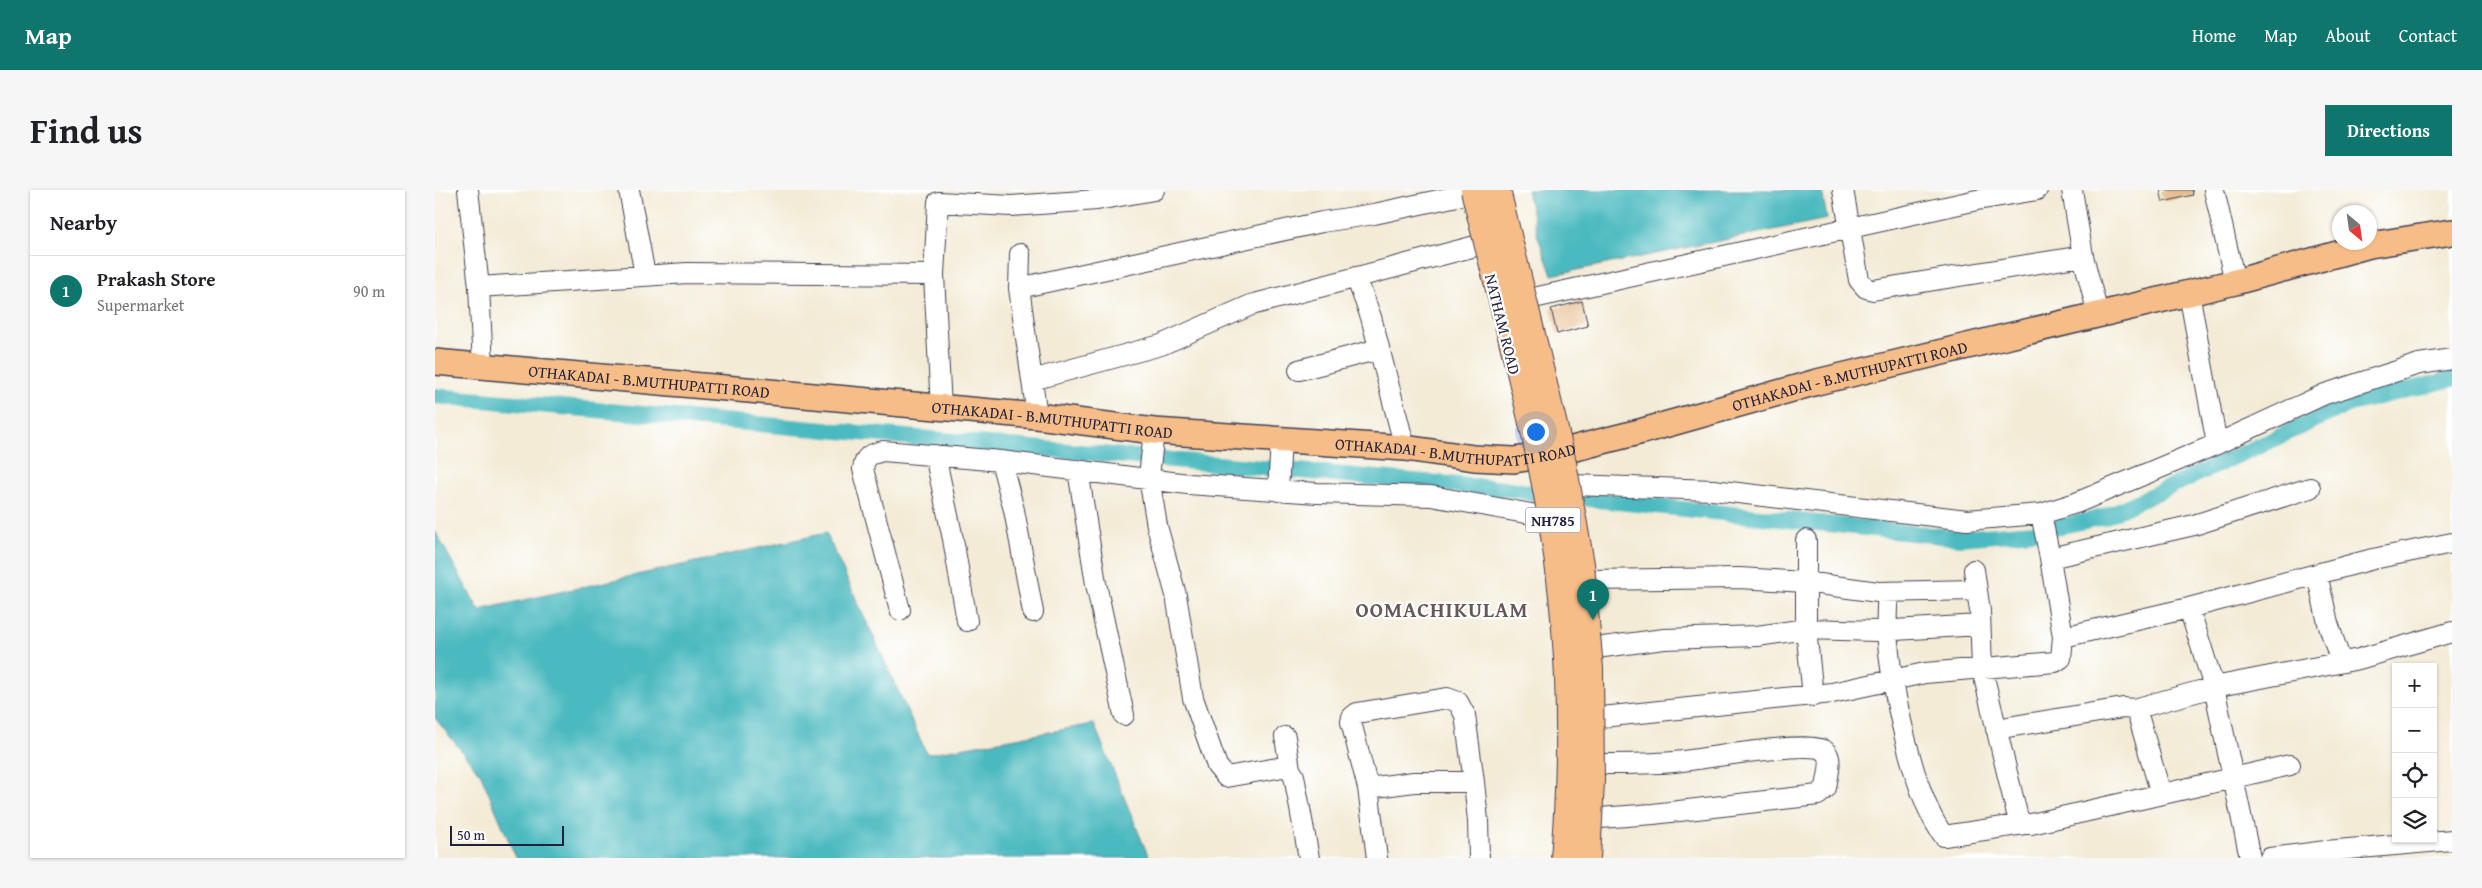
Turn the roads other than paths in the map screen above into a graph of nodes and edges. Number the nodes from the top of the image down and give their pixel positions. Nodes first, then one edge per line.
1 (468, 190) edge
2 (629, 190) edge
3 (1154, 190) edge
4 (1503, 190) edge
5 (1843, 190) edge
6 (2037, 190) edge
7 (2073, 190) edge
8 (2214, 190) edge
9 (1478, 191) edge
10 (938, 196) edge
11 (1848, 228) junction
12 (2452, 232) edge
13 (1483, 244) junction
14 (1020, 254) dead end
15 (2083, 256) junction
16 (645, 275) junction
17 (934, 275) junction
18 (1357, 277) junction
19 (2235, 282) junction
20 (479, 287) junction
21 (1019, 288) junction
22 (2189, 293) junction
23 (1529, 298) junction
24 (2098, 314) junction
25 (1379, 348) junction
26 (2452, 359) edge
27 (435, 362) edge
28 (483, 366) junction
29 (1299, 370) dead end
30 (1032, 380) junction
31 (941, 408) junction
32 (1037, 416) junction
33 (1281, 440) junction
34 (2217, 444) junction
35 (1405, 448) junction
36 (1566, 451) junction
37 (935, 455) junction
38 (1152, 456) junction
39 (1536, 458) junction
40 (1001, 461) junction
41 (1078, 470) junction
42 (1279, 477) junction
43 (1573, 485) junction
44 (2310, 488) dead end
45 (1548, 517) junction
46 (2045, 535) junction
47 (1806, 540) dead end
48 (2452, 544) edge
49 (2317, 574) junction
50 (1588, 580) junction
51 (1805, 582) junction
52 (1888, 592) junction
53 (2189, 608) junction
54 (900, 610) dead end
55 (1033, 612) dead end
56 (967, 621) dead end
57 (1980, 626) junction
58 (1806, 629) junction
59 (1887, 631) junction
60 (2452, 632) edge
61 (2063, 637) junction
62 (1596, 648) junction
63 (2341, 662) junction
64 (1982, 669) junction
65 (1895, 681) junction
66 (2213, 687) junction
67 (1813, 696) junction
68 (2134, 709) junction
69 (1124, 714) dead end
70 (1602, 717) junction
71 (1996, 730) junction
72 (1285, 737) dead end
73 (1601, 764) junction
74 (2290, 764) dead end
75 (1290, 769) junction
76 (2232, 779) junction
77 (1474, 782) junction
78 (1368, 788) junction
79 (2161, 794) junction
80 (1600, 818) junction
81 (2024, 824) junction
82 (2452, 840) edge
83 (1309, 858) edge
84 (1377, 858) edge
85 (1479, 858) edge
86 (1564, 858) edge
87 (1586, 858) edge
88 (1598, 858) edge
89 (2250, 858) edge
90 (2269, 858) edge

1 - 20 street
2 - 16 street
3 - 10 street
4 - 23 main road, NATHAM ROAD
5 - 11 street
6 - 11 street
7 - 15 street
8 - 19 street
9 - 13 main road, NATHAM ROAD
9 - 21 street
9 - 86 highway, NH785, bridge
9 - 87 highway, NH785, bridge
10 - 17 street
11 - 15 street
11 - 23 street
12 - 19 main road, OTHAKADAI - B.MUTHUPATTI ROAD
13 - 18 street
13 - 39 main road, NATHAM ROAD
14 - 21 street
15 - 24 street
16 - 17 street
16 - 20 street
17 - 31 street
18 - 25 street
18 - 30 street
19 - 22 main road, OTHAKADAI - B.MUTHUPATTI ROAD
20 - 28 street
21 - 30 street
22 - 24 main road, OTHAKADAI - B.MUTHUPATTI ROAD
22 - 34 street
23 - 36 main road, NATHAM ROAD
24 - 36 main road, OTHAKADAI - B.MUTHUPATTI ROAD
25 - 29 street
25 - 35 street
26 - 34 street
27 - 28 main road, OTHAKADAI - B.MUTHUPATTI ROAD
28 - 31 main road, OTHAKADAI - B.MUTHUPATTI ROAD
30 - 32 street
31 - 32 main road, OTHAKADAI - B.MUTHUPATTI ROAD
32 - 38 main road, OTHAKADAI - B.MUTHUPATTI ROAD
33 - 35 main road, OTHAKADAI - B.MUTHUPATTI ROAD
33 - 38 main road, OTHAKADAI - B.MUTHUPATTI ROAD
33 - 42 street
34 - 46 street
35 - 39 main road, OTHAKADAI - B.MUTHUPATTI ROAD
36 - 39 main road, OTHAKADAI - B.MUTHUPATTI ROAD
36 - 43 main road, NATHAM ROAD
37 - 40 street
37 - 54 street
37 - 56 street
38 - 41 street
38 - 42 street
38 - 75 street
39 - 45 main road, NATHAM ROAD
40 - 41 street
40 - 55 street
41 - 69 street
42 - 45 street
43 - 46 street
43 - 50 main road, NATHAM ROAD
44 - 46 street
45 - 86 main road, NATHAM ROAD
46 - 61 street
47 - 51 street
48 - 49 street
49 - 53 street
49 - 63 street
50 - 51 street
50 - 62 main road, NATHAM ROAD
51 - 52 street
51 - 58 street
52 - 57 street
52 - 59 street
53 - 61 street
53 - 66 street
57 - 59 street
57 - 64 street
58 - 59 street
58 - 62 street
58 - 67 street
59 - 65 street
60 - 63 street
61 - 64 street
62 - 70 main road, NATHAM ROAD
63 - 66 street
64 - 65 street
64 - 71 street
65 - 67 street
65 - 81 street
66 - 68 street
66 - 76 street
67 - 70 street
68 - 71 street
68 - 79 street
70 - 73 main road, NATHAM ROAD
71 - 81 street
72 - 75 street
73 - 80 main road, NATHAM ROAD
73 - 80 street
74 - 76 street
75 - 83 street
76 - 79 street
76 - 89 street
77 - 78 street
77 - 78 street
77 - 85 street
78 - 84 street
79 - 81 street
80 - 88 main road, NATHAM ROAD
82 - 90 street

